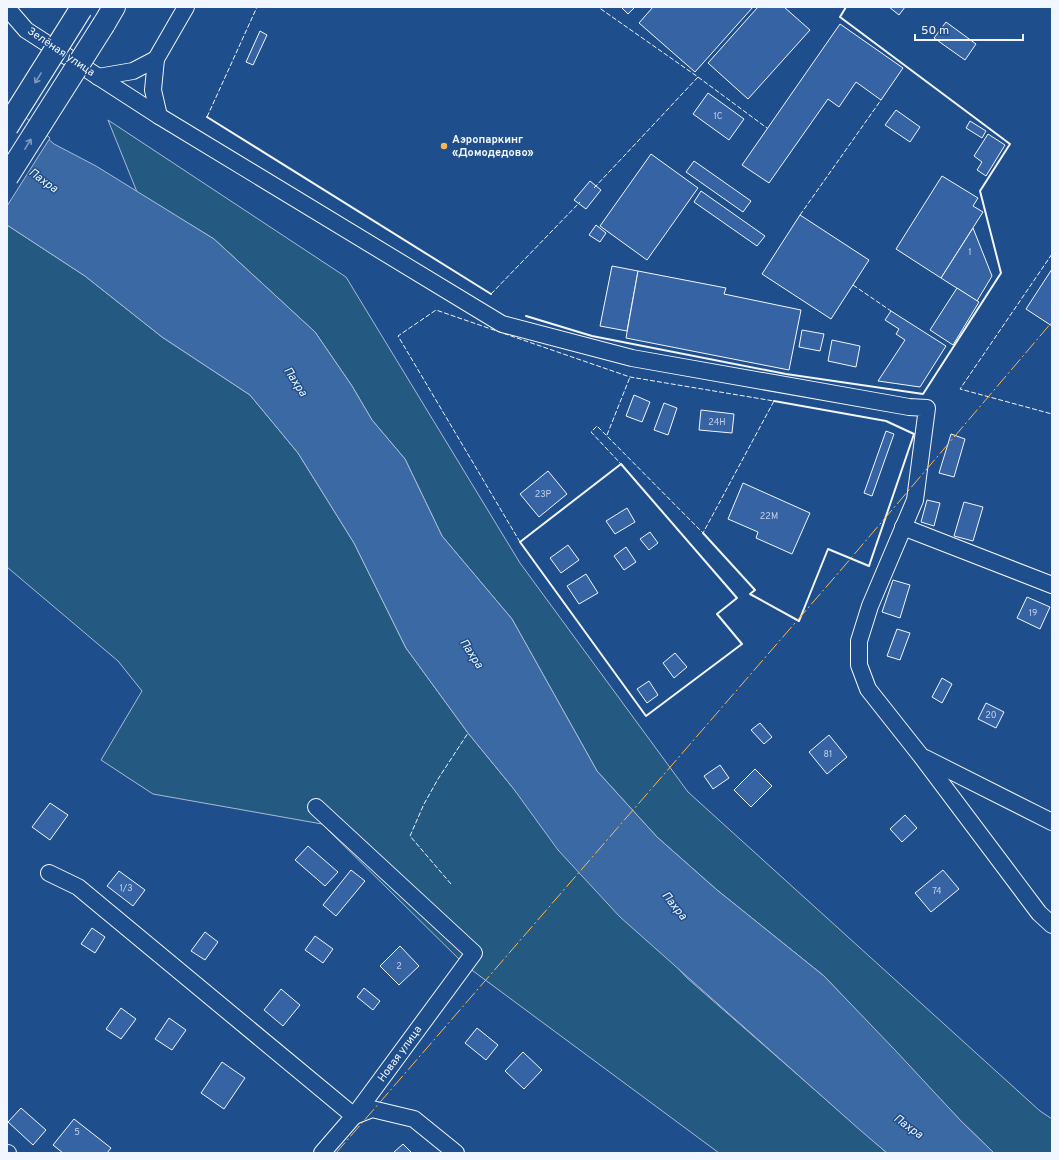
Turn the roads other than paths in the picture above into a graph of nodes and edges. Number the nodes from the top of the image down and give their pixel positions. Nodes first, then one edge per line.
1 (186, 7) edge
2 (7, 8) edge
3 (82, 8) edge
4 (109, 15) edge
5 (156, 59) junction
6 (98, 77) junction
7 (159, 116) junction
8 (7, 127) edge
9 (7, 177) edge
10 (903, 527) junction
11 (1052, 585) edge
12 (921, 756) junction
13 (316, 807) dead end
14 (1052, 822) edge
15 (49, 873) dead end
16 (1052, 924) edge
17 (354, 1116) junction
18 (322, 1153) edge
19 (456, 1153) edge

1 - 5 street
2 - 6 street, Зелёная улица
3 -> 8 highway, bridge
9 -> 4 highway, bridge
5 - 6 street
5 - 7 street
6 - 7 street, Зелёная улица
7 - 10 street, Зелёная улица
10 - 11 street
10 - 12 street
12 - 14 street
12 - 16 street
13 - 17 street, Новая улица
15 - 17 street
17 - 18 street, Новая улица
17 - 19 street

